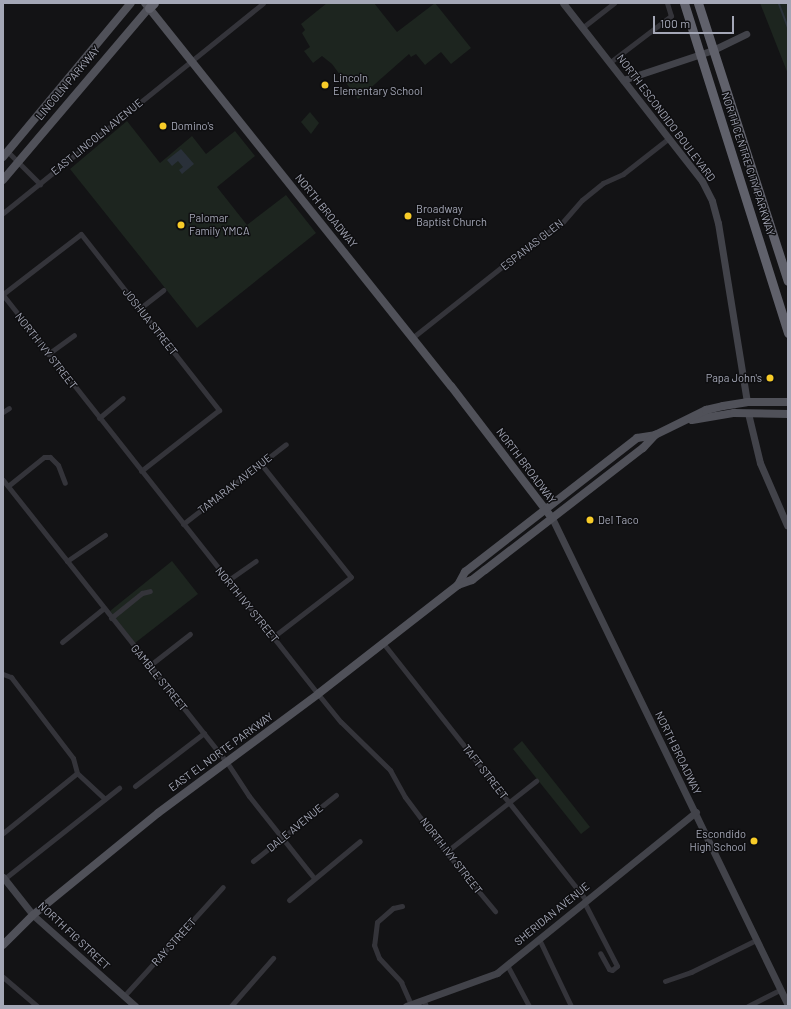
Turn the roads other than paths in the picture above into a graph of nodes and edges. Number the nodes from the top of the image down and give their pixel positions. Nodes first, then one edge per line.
1 (132, 3) edge
2 (263, 3) edge
3 (563, 3) edge
4 (614, 3) edge
5 (666, 3) edge
6 (684, 3) edge
7 (698, 3) edge
8 (150, 5) edge
9 (582, 28) junction
10 (746, 34) dead end
11 (713, 50) junction
12 (700, 54) junction
13 (191, 61) junction
14 (609, 63) junction
15 (623, 80) junction
16 (668, 138) junction
17 (5, 154) edge
18 (18, 162) junction
19 (3, 180) edge
20 (40, 184) junction
21 (3, 212) edge
22 (788, 281) edge
23 (163, 290) dead end
24 (3, 295) edge
25 (139, 309) junction
26 (788, 333) edge
27 (74, 335) dead end
28 (412, 338) junction
29 (48, 354) junction
30 (123, 398) dead end
31 (747, 402) junction
32 (788, 402) edge
33 (9, 408) dead end
34 (3, 412) edge
35 (748, 413) junction
36 (788, 414) edge
37 (99, 418) junction
38 (689, 420) junction
39 (655, 435) junction
40 (286, 444) dead end
41 (261, 464) junction
42 (141, 471) junction
43 (3, 480) edge
44 (65, 483) dead end
45 (8, 486) junction
46 (545, 508) junction
47 (552, 518) junction
48 (184, 524) junction
49 (787, 525) edge
50 (105, 535) dead end
51 (256, 560) dead end
52 (67, 561) junction
53 (227, 581) junction
54 (458, 585) junction
55 (150, 591) dead end
56 (104, 608) junction
57 (111, 618) junction
58 (190, 634) dead end
59 (273, 637) junction
60 (62, 642) dead end
61 (383, 643) junction
62 (149, 666) junction
63 (3, 674) edge
64 (318, 694) junction
65 (204, 733) junction
66 (226, 761) junction
67 (77, 773) junction
68 (536, 781) dead end
69 (136, 786) dead end
70 (119, 788) dead end
71 (336, 795) dead end
72 (105, 799) junction
73 (509, 803) junction
74 (696, 812) junction
75 (3, 833) edge
76 (281, 839) junction
77 (360, 841) dead end
78 (446, 852) junction
79 (253, 861) dead end
80 (4, 878) edge
81 (314, 878) junction
82 (223, 887) dead end
83 (289, 900) dead end
84 (585, 901) junction
85 (402, 906) dead end
86 (494, 911) dead end
87 (33, 914) junction
88 (539, 939) junction
89 (756, 940) junction
90 (3, 945) edge
91 (600, 953) dead end
92 (273, 958) dead end
93 (507, 965) junction
94 (3, 977) edge
95 (665, 981) dead end
96 (780, 990) junction
97 (124, 996) junction
98 (425, 1003) edge
99 (409, 1005) edge
100 (788, 1005) edge
101 (37, 1006) edge
102 (135, 1006) edge
103 (231, 1006) edge
104 (529, 1006) edge
105 (571, 1006) edge
106 (748, 1006) edge

1 - 17 main road, LINCOLN PARKWAY
2 - 13 street, EAST LINCOLN AVENUE
3 - 9 street, NORTH ESCONDIDO BOULEVARD
4 - 9 street
5 - 14 street
6 - 12 highway, NORTH CENTRE CITY PARKWAY
7 - 11 highway, NORTH CENTRE CITY PARKWAY
8 - 13 main road, NORTH BROADWAY
8 - 18 main road, LINCOLN PARKWAY
9 - 14 street, NORTH ESCONDIDO BOULEVARD
10 - 11 street
11 - 12 street
11 - 22 highway, NORTH CENTRE CITY PARKWAY
12 - 15 street
12 - 26 highway, NORTH CENTRE CITY PARKWAY
13 - 20 street, EAST LINCOLN AVENUE
13 - 28 main road, NORTH BROADWAY
14 - 15 street, NORTH ESCONDIDO BOULEVARD
15 - 16 street, NORTH ESCONDIDO BOULEVARD
16 - 28 street, ESPANAS GLEN
16 - 31 street, NORTH ESCONDIDO BOULEVARD
17 - 18 street
18 - 19 main road, LINCOLN PARKWAY
18 - 20 street
20 - 21 street, EAST LINCOLN AVENUE
23 - 25 street
24 - 25 street, JOSHUA STREET
24 - 29 street, NORTH IVY STREET
25 - 42 street, JOSHUA STREET
27 - 29 street
28 - 46 main road, NORTH BROADWAY
29 - 37 street, NORTH IVY STREET
30 - 37 street
31 - 32 main road
31 - 38 main road
33 - 34 street
35 - 36 main road
35 - 38 main road
35 - 49 street
37 - 42 street, NORTH IVY STREET
38 - 39 main road
39 - 46 main road, EAST EL NORTE PARKWAY
39 - 47 main road, EAST EL NORTE PARKWAY
40 - 41 street, TAMARAK AVENUE
41 - 48 street, TAMARAK AVENUE
41 - 59 street
42 - 48 street, NORTH IVY STREET
43 - 45 street, GAMBLE STREET
44 - 45 street
45 - 52 street, GAMBLE STREET
46 - 47 main road, NORTH BROADWAY
46 - 54 main road, EAST EL NORTE PARKWAY
47 - 54 main road, EAST EL NORTE PARKWAY
47 - 74 street, NORTH BROADWAY
48 - 53 street, NORTH IVY STREET
50 - 52 street
51 - 53 street
52 - 56 street, GAMBLE STREET
53 - 59 street, NORTH IVY STREET
54 - 61 main road, EAST EL NORTE PARKWAY
55 - 57 street
56 - 57 street, GAMBLE STREET
56 - 60 street
57 - 62 street, GAMBLE STREET
58 - 62 street
59 - 64 street, NORTH IVY STREET
61 - 64 main road, EAST EL NORTE PARKWAY
61 - 73 street, TAFT STREET
62 - 65 street, GAMBLE STREET
63 - 67 street
64 - 66 main road, EAST EL NORTE PARKWAY
64 - 78 street, NORTH IVY STREET
65 - 66 street, GAMBLE STREET
65 - 69 street
66 - 76 street, GAMBLE STREET
66 - 87 main road, EAST EL NORTE PARKWAY
67 - 72 street
67 - 75 street
68 - 73 street
70 - 72 street
71 - 76 street, DALE AVENUE
72 - 80 street
73 - 78 street
73 - 84 street, TAFT STREET
74 - 84 street, SHERIDAN AVENUE
74 - 89 street, NORTH BROADWAY
76 - 79 street, DALE AVENUE
76 - 81 street, GAMBLE STREET
77 - 81 street
78 - 86 street, NORTH IVY STREET
80 - 87 street, NORTH FIG STREET
81 - 83 street
82 - 97 street, RAY STREET
84 - 88 street, SHERIDAN AVENUE
84 - 91 street, TAFT STREET
85 - 99 street
87 - 90 main road, EAST EL NORTE PARKWAY
87 - 97 street, NORTH FIG STREET
88 - 93 street, SHERIDAN AVENUE
88 - 105 street
89 - 95 street
89 - 96 street, NORTH BROADWAY
92 - 103 street
93 - 98 street, SHERIDAN AVENUE
93 - 104 street
94 - 101 street
96 - 100 street, NORTH BROADWAY
96 - 106 street
97 - 102 street, NORTH FIG STREET
98 - 99 street, SHERIDAN AVENUE

